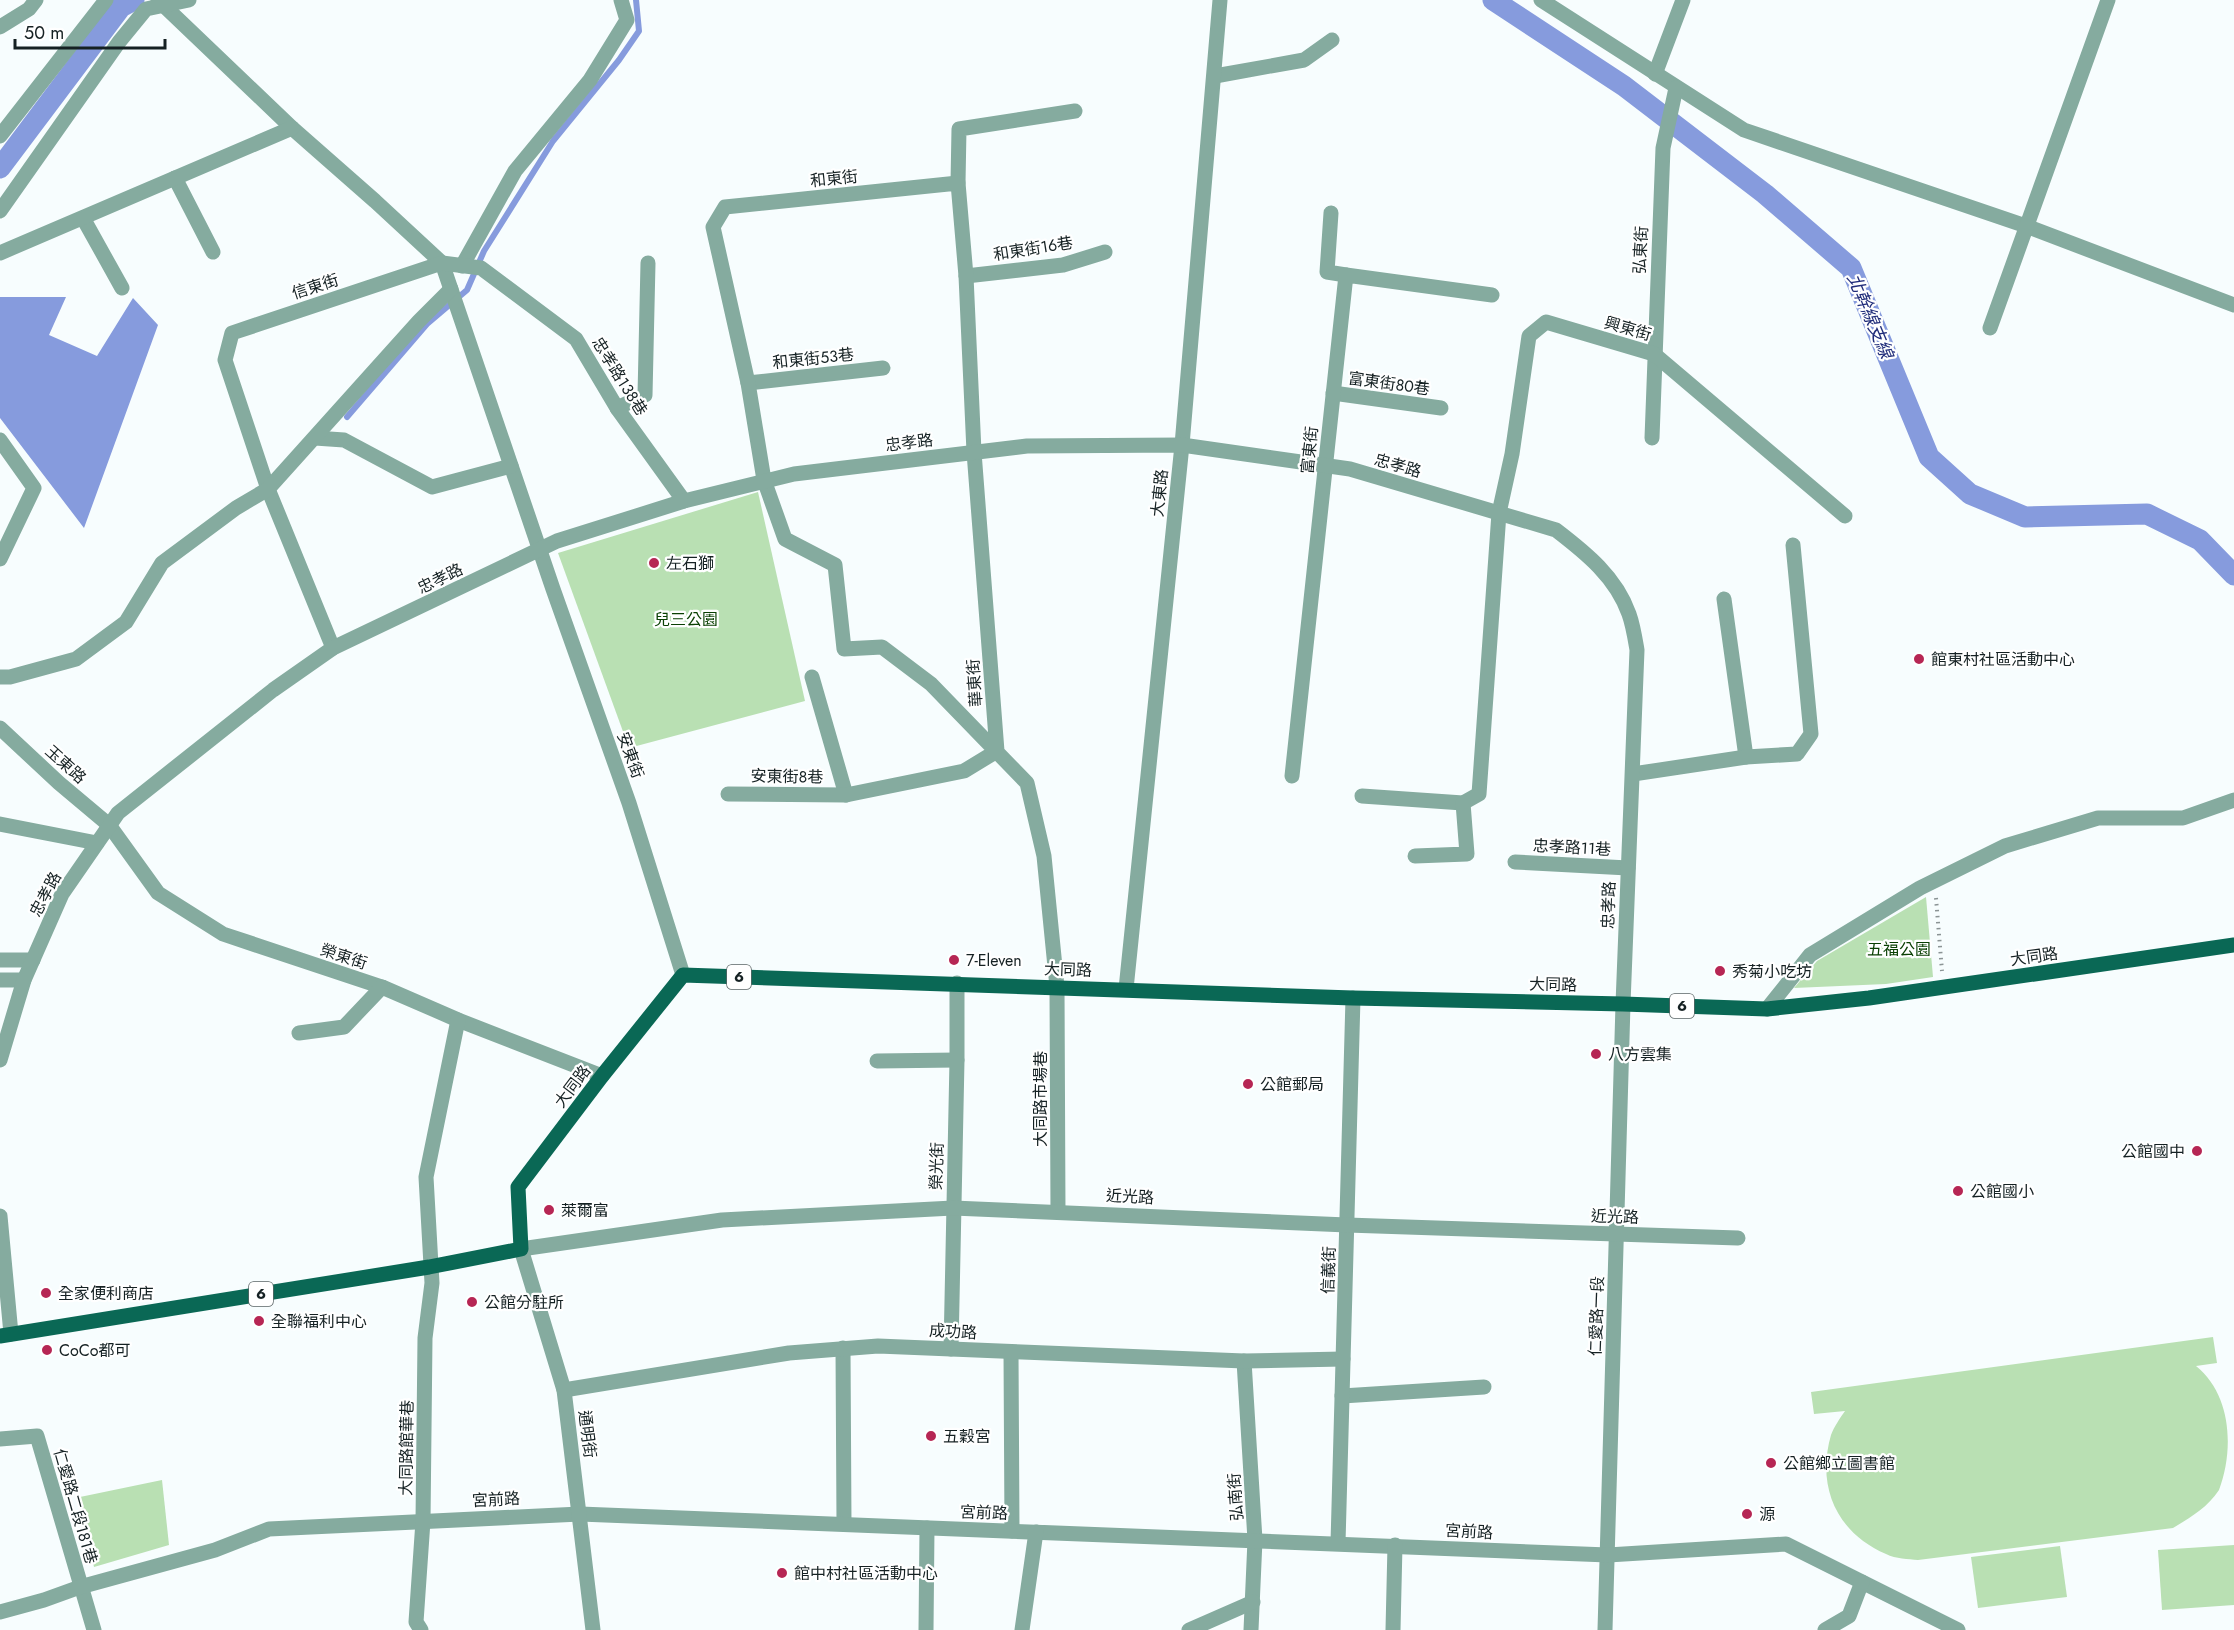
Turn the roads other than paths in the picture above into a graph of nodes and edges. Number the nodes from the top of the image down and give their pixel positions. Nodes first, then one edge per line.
1 (36, 0) edge
2 (106, 0) edge
3 (189, 0) edge
4 (621, 0) edge
5 (1220, 0) edge
6 (1541, 0) edge
7 (1683, 0) edge
8 (2108, 0) edge
9 (160, 3) edge
10 (0, 27) edge
11 (1332, 40) dead end
12 (1655, 74) junction
13 (1215, 76) junction
14 (1676, 88) junction
15 (1075, 111) dead end
16 (292, 128) junction
17 (0, 136) edge
18 (175, 178) junction
19 (958, 183) junction
20 (0, 212) edge
21 (1331, 213) dead end
22 (83, 218) junction
23 (2026, 226) junction
24 (213, 252) dead end
25 (1105, 252) dead end
26 (0, 253) edge
27 (442, 263) junction
28 (648, 263) dead end
29 (462, 266) junction
30 (1346, 275) junction
31 (966, 276) junction
32 (122, 288) dead end
33 (451, 289) junction
34 (1492, 295) dead end
35 (2234, 305) edge
36 (1990, 328) dead end
37 (1654, 354) junction
38 (883, 368) dead end
39 (748, 383) junction
40 (1333, 393) junction
41 (617, 408) junction
42 (1441, 408) dead end
43 (315, 438) junction
44 (1652, 438) dead end
45 (0, 440) edge
46 (1182, 445) junction
47 (974, 452) junction
48 (511, 466) junction
49 (1325, 466) junction
50 (764, 480) junction
51 (267, 489) junction
52 (684, 501) junction
53 (1499, 513) junction
54 (1845, 516) dead end
55 (1793, 545) dead end
56 (540, 549) junction
57 (0, 559) edge
58 (1724, 599) dead end
59 (333, 648) junction
60 (0, 677) edge
61 (812, 677) dead end
62 (0, 728) edge
63 (997, 752) junction
64 (1746, 757) junction
65 (1633, 774) junction
66 (1292, 776) dead end
67 (728, 794) dead end
68 (846, 795) junction
69 (1362, 796) dead end
70 (2234, 800) edge
71 (1463, 803) junction
72 (0, 824) edge
73 (109, 825) junction
74 (97, 843) junction
75 (1415, 856) dead end
76 (1515, 862) dead end
77 (1628, 868) junction
78 (2234, 945) edge
79 (0, 960) edge
80 (33, 960) junction
81 (683, 975) junction
82 (0, 980) edge
83 (24, 980) junction
84 (957, 983) junction
85 (382, 987) junction
86 (1057, 987) junction
87 (1126, 989) junction
88 (1353, 998) junction
89 (1623, 1004) junction
90 (1767, 1009) junction
91 (458, 1020) junction
92 (299, 1033) dead end
93 (0, 1060) edge
94 (957, 1060) junction
95 (877, 1061) dead end
96 (602, 1076) junction
97 (953, 1208) junction
98 (1058, 1211) junction
99 (0, 1216) edge
100 (1347, 1225) junction
101 (1617, 1234) junction
102 (1738, 1238) dead end
103 (522, 1249) junction
104 (429, 1267) junction
105 (5, 1335) edge
106 (843, 1348) junction
107 (951, 1349) junction
108 (1011, 1352) junction
109 (1343, 1359) junction
110 (1244, 1361) junction
111 (1484, 1387) dead end
112 (564, 1390) junction
113 (1342, 1396) junction
114 (0, 1439) edge
115 (580, 1514) junction
116 (423, 1521) junction
117 (844, 1524) junction
118 (927, 1527) junction
119 (1012, 1531) junction
120 (1036, 1532) junction
121 (1256, 1540) junction
122 (1338, 1543) junction
123 (1395, 1545) junction
124 (1608, 1555) junction
125 (1862, 1582) junction
126 (80, 1587) junction
127 (1253, 1602) junction
128 (0, 1612) edge
129 (94, 1630) edge
130 (421, 1630) edge
131 (593, 1630) edge
132 (926, 1630) edge
133 (1022, 1630) edge
134 (1189, 1630) edge
135 (1251, 1630) edge
136 (1394, 1630) edge
137 (1605, 1630) edge
138 (1825, 1630) edge
139 (1958, 1630) edge

1 - 10 street
2 - 17 street
3 - 9 street
4 - 29 street
5 - 13 street, 大東路
6 - 12 street
7 - 12 street
8 - 23 street
9 - 16 street
9 - 20 street
11 - 13 street
12 - 14 street
13 - 46 street, 大東路
14 - 23 street
14 - 37 street, 弘東街
15 - 19 street
16 - 18 street
16 - 27 street
18 - 22 street
18 - 24 street
19 - 31 street
19 - 39 street, 和東街
21 - 30 street
22 - 26 street
22 - 32 street
23 - 35 street
23 - 36 street
25 - 31 street, 和東街16巷
27 - 29 street, 忠孝路138巷
27 - 33 street
27 - 51 street, 信東街
28 - 41 street
29 - 41 street, 忠孝路138巷
30 - 34 street
30 - 40 street, 富東街
31 - 47 street
33 - 43 street
33 - 48 street
37 - 44 street, 弘東街
37 - 53 street, 興東街
37 - 54 street, 興東街
38 - 39 street, 和東街53巷
39 - 50 street, 和東街
40 - 42 street, 富東街80巷
40 - 49 street, 富東街
41 - 52 street, 忠孝路138巷
43 - 48 street
43 - 51 street
45 - 57 street
46 - 47 street, 忠孝路
46 - 49 street, 忠孝路
46 - 87 street, 大東路
47 - 50 street, 忠孝路
47 - 63 street, 華東街
48 - 56 street
49 - 53 street, 忠孝路
49 - 66 street, 富東街
50 - 52 street, 忠孝路
50 - 63 street, 和東街
51 - 59 street, 信東街
51 - 60 street
52 - 56 street, 忠孝路
53 - 65 street, 忠孝路
53 - 71 street
55 - 64 street
56 - 59 street, 忠孝路
56 - 81 street, 安東街
58 - 64 street
59 - 73 street, 忠孝路
61 - 68 street
62 - 73 street, 玉東路
63 - 68 street
63 - 86 street, 大同路市場巷
64 - 65 street
65 - 77 street, 忠孝路
67 - 68 street, 安東街8巷
69 - 71 street
70 - 90 street
71 - 75 street
72 - 74 street
73 - 74 street, 忠孝路
73 - 85 street, 榮東街
74 - 80 street, 忠孝路
76 - 77 street, 忠孝路11巷
77 - 89 street, 忠孝路
78 - 90 main road, 大同路 / 6
79 - 80 street
80 - 83 street, 忠孝路
81 - 84 main road, 大同路 / 6
81 - 96 main road, 大同路
82 - 83 street
83 - 93 street, 忠孝路
84 - 86 main road, 大同路 / 6
84 - 94 street, 榮光街
85 - 91 street, 榮東街
85 - 92 street
86 - 87 main road, 大同路 / 6
86 - 98 street, 大同路市場巷
87 - 88 main road, 大同路 / 6
88 - 89 main road, 大同路 / 6
88 - 100 street, 信義街
89 - 90 main road, 大同路 / 6
89 - 101 street, 仁愛路一段
91 - 96 street, 榮東街
91 - 104 street, 大同路館華巷
94 - 95 street
94 - 97 street, 榮光街
96 - 103 main road, 大同路
97 - 98 street, 近光路
97 - 103 street, 近光路
97 - 107 street, 榮光街
98 - 100 street, 近光路
99 - 105 street
100 - 101 street, 近光路
100 - 109 street, 信義街
101 - 102 street, 近光路
101 - 124 street, 仁愛路一段
103 - 104 main road, 6
103 - 112 street, 通明街
104 - 105 main road, 6
104 - 116 street, 大同路館華巷
106 - 107 street, 成功路
106 - 112 street, 成功路
106 - 117 street
107 - 108 street, 成功路
108 - 110 street, 成功路
108 - 119 street
109 - 110 street, 成功路
109 - 113 street, 信義街
110 - 121 street, 弘南街
111 - 113 street
112 - 115 street, 通明街
113 - 122 street, 信義街
114 - 126 street, 仁愛路二段181巷
115 - 116 street, 宮前路
115 - 117 street, 宮前路
115 - 131 street, 通明街
116 - 126 street, 宮前路
116 - 130 street, 大同路館華巷
117 - 118 street, 宮前路
118 - 119 street, 宮前路
118 - 132 street
119 - 120 street, 宮前路
120 - 121 street, 宮前路
120 - 133 street
121 - 122 street, 宮前路
121 - 127 street, 弘南街
122 - 123 street, 宮前路
123 - 124 street, 宮前路
123 - 136 street
124 - 125 street, 宮前路
124 - 137 street, 仁愛路一段
125 - 138 street
125 - 139 street, 宮前路
126 - 128 street, 宮前路
126 - 129 street
127 - 134 street
127 - 135 street, 弘南街

